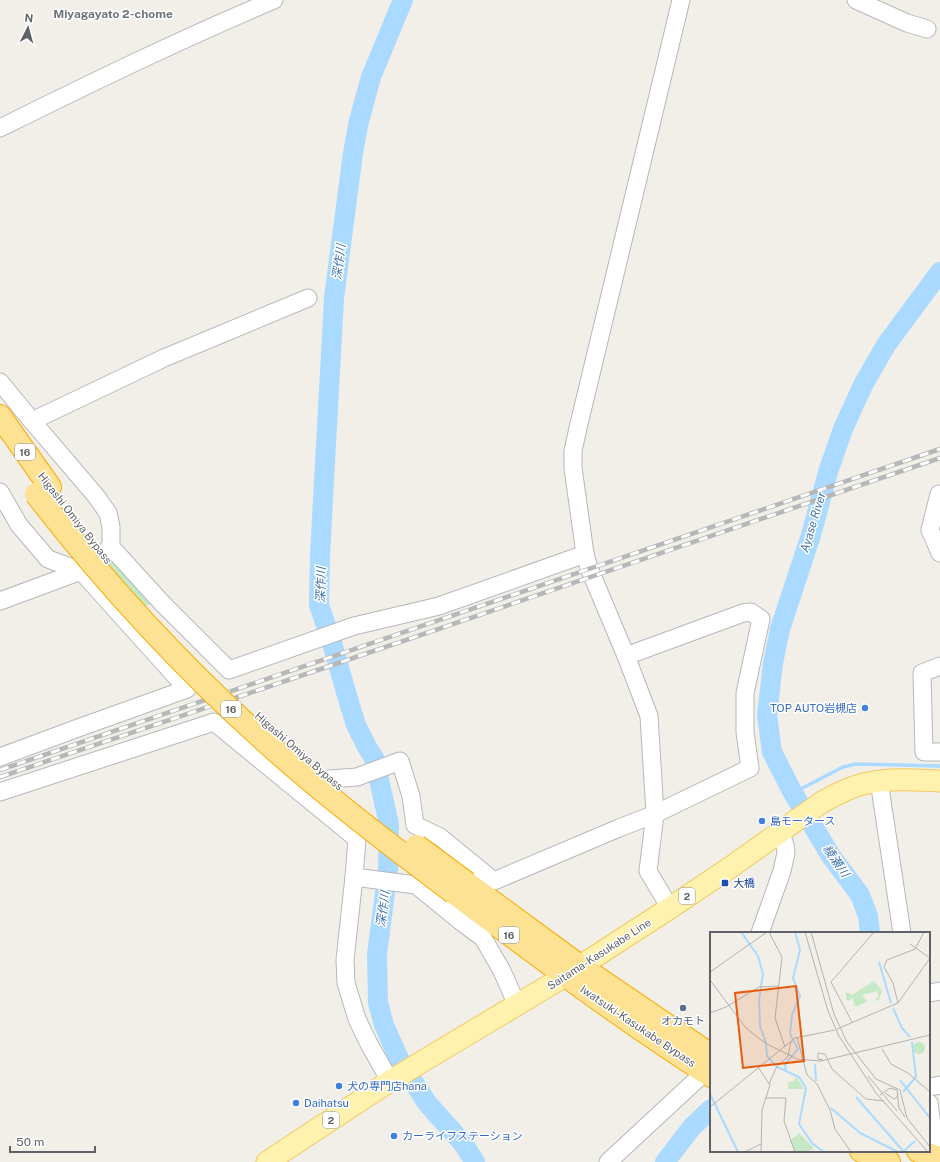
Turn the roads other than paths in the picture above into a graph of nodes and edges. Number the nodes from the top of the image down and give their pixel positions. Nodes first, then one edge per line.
1 (274, 0) edge
2 (681, 0) edge
3 (856, 0) edge
4 (927, 29) dead end
5 (0, 128) edge
6 (308, 298) dead end
7 (0, 382) edge
8 (0, 416) edge
9 (32, 422) junction
10 (0, 442) edge
11 (43, 491) junction
12 (0, 492) edge
13 (940, 495) edge
14 (111, 547) junction
15 (940, 553) edge
16 (585, 554) junction
17 (81, 571) junction
18 (0, 601) edge
19 (162, 603) junction
20 (128, 622) junction
21 (626, 656) junction
22 (940, 666) edge
23 (940, 752) edge
24 (0, 757) edge
25 (880, 781) junction
26 (940, 781) edge
27 (287, 782) junction
28 (0, 792) edge
29 (655, 814) junction
30 (786, 827) junction
31 (354, 877) junction
32 (670, 908) junction
33 (760, 932) edge
34 (902, 932) edge
35 (573, 971) junction
36 (940, 991) edge
37 (930, 993) edge
38 (517, 1005) junction
39 (709, 1066) edge
40 (392, 1080) junction
41 (940, 1085) edge
42 (930, 1086) edge
43 (930, 1116) edge
44 (864, 1152) edge
45 (933, 1157) edge
46 (266, 1162) edge
47 (608, 1162) edge
48 (889, 1162) edge

1 - 5 street
2 - 16 street
3 - 4 street
6 - 9 street
7 - 9 street
8 - 11 highway, Higashi Omiya Bypass / 16
9 - 14 street
10 - 11 highway, Higashi Omiya Bypass / 16
11 - 35 highway, Higashi Omiya Bypass / 16, bridge
12 - 17 street
13 - 15 street
14 - 17 street
14 - 19 street
16 - 19 street
16 - 21 street
17 - 18 street
17 - 20 street
19 - 20 street
20 - 24 street
21 - 29 street
21 - 29 street
22 - 23 street
25 - 26 main road, Saitama-Kasukabe Line / 2
25 - 30 main road, Saitama-Kasukabe Line / 2
25 - 34 street
27 - 28 street
27 - 29 street
27 - 31 street
29 - 32 street
30 - 32 main road, Saitama-Kasukabe Line / 2
30 - 33 street
31 - 38 street
31 - 40 street
32 - 35 main road, Saitama-Kasukabe Line / 2
35 - 38 main road, Saitama-Kasukabe Line / 2
35 - 39 highway, Iwatsuki-Kasukabe Bypass / 16
36 - 37 street
38 - 40 main road, Saitama-Kasukabe Line / 2
39 - 47 street
40 - 46 main road, Saitama-Kasukabe Line / 2
41 - 42 street
43 - 45 street
44 - 48 highway

